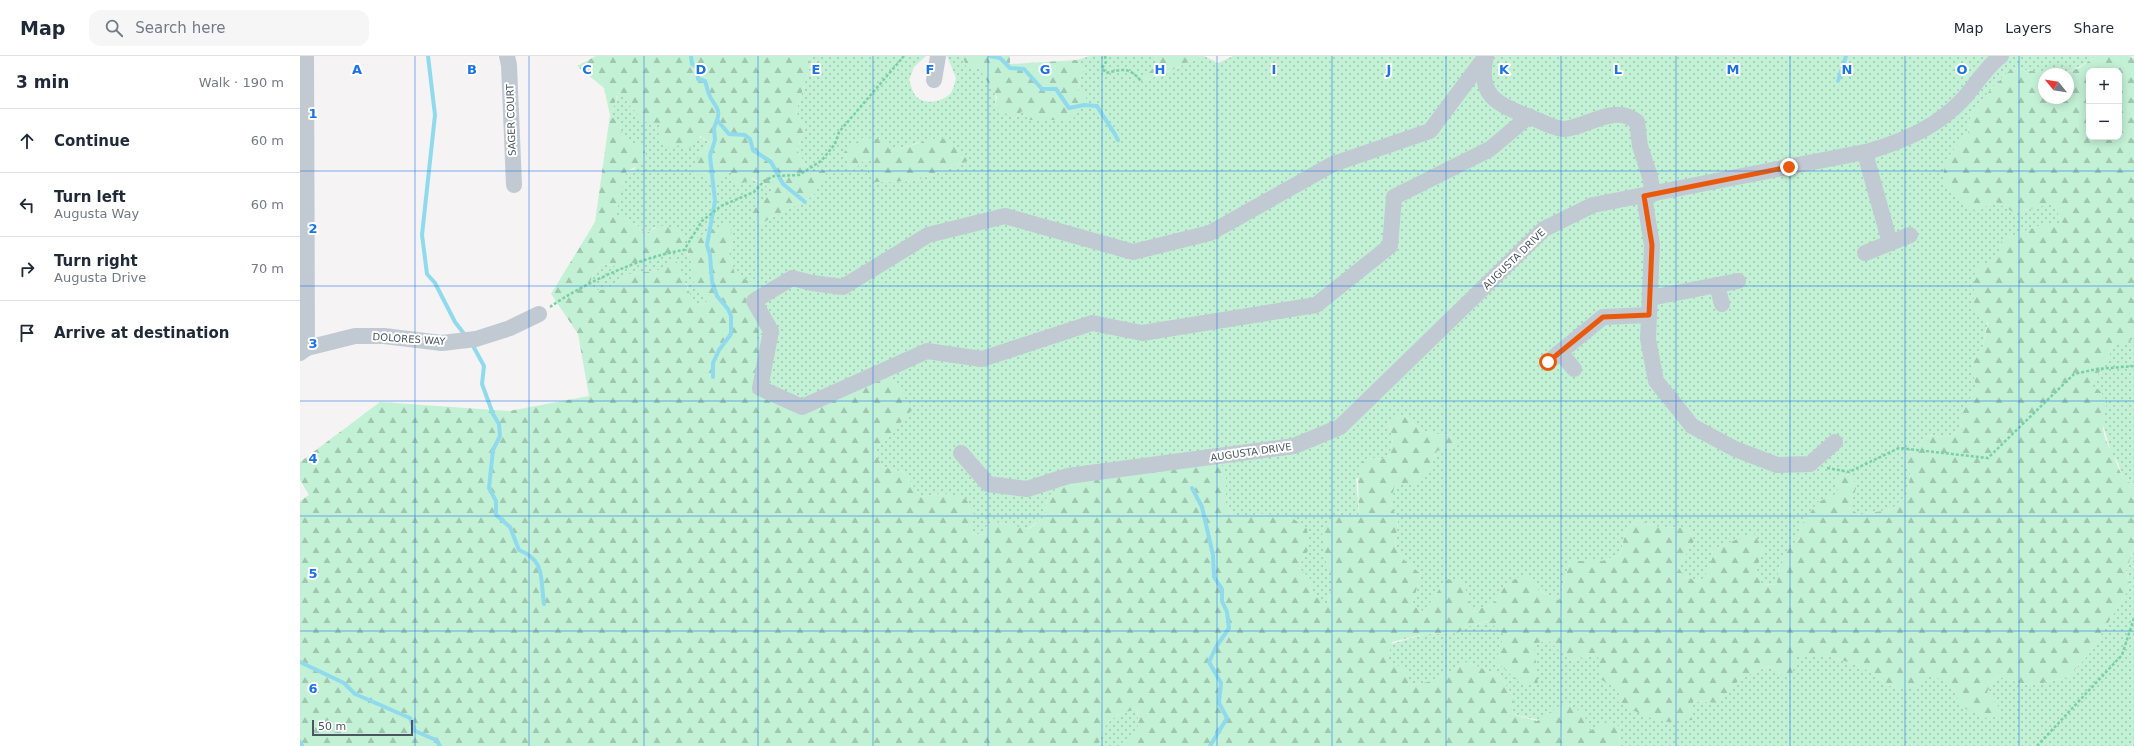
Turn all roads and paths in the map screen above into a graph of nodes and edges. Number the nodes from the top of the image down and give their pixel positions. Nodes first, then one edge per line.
1 (306, 56) edge
2 (507, 56) edge
3 (904, 56) edge
4 (938, 56) edge
5 (1105, 56) edge
6 (1486, 56) edge
7 (2001, 56) edge
8 (934, 80) dead end
9 (1141, 81) dead end
10 (1529, 116) junction
11 (1865, 153) junction
12 (514, 185) dead end
13 (1648, 195) junction
14 (1910, 234) dead end
15 (1890, 243) junction
16 (1866, 253) dead end
17 (1738, 281) dead end
18 (1717, 285) junction
19 (1650, 298) junction
20 (1722, 304) dead end
21 (540, 314) joint
22 (1649, 315) junction
23 (303, 350) edge
24 (2134, 366) edge
25 (1574, 369) dead end
26 (1835, 442) dead end
27 (961, 453) dead end
28 (1810, 464) junction
29 (2134, 618) edge
30 (2037, 746) edge

1 - 23 street
2 - 12 street, SAGER COURT
3 - 21 path
4 - 8 street
5 - 9 path
6 - 10 street
6 - 10 street
7 - 11 street, AUGUSTA DRIVE
10 - 13 street
11 - 13 street, AUGUSTA DRIVE
11 - 15 street
13 - 19 street
13 - 27 street, AUGUSTA DRIVE
14 - 15 street
15 - 16 street
17 - 18 street
18 - 19 street
18 - 20 street
19 - 22 street
21 - 23 street, DOLORES WAY
22 - 25 street
22 - 28 street
24 - 28 path
26 - 28 street
29 - 30 path

